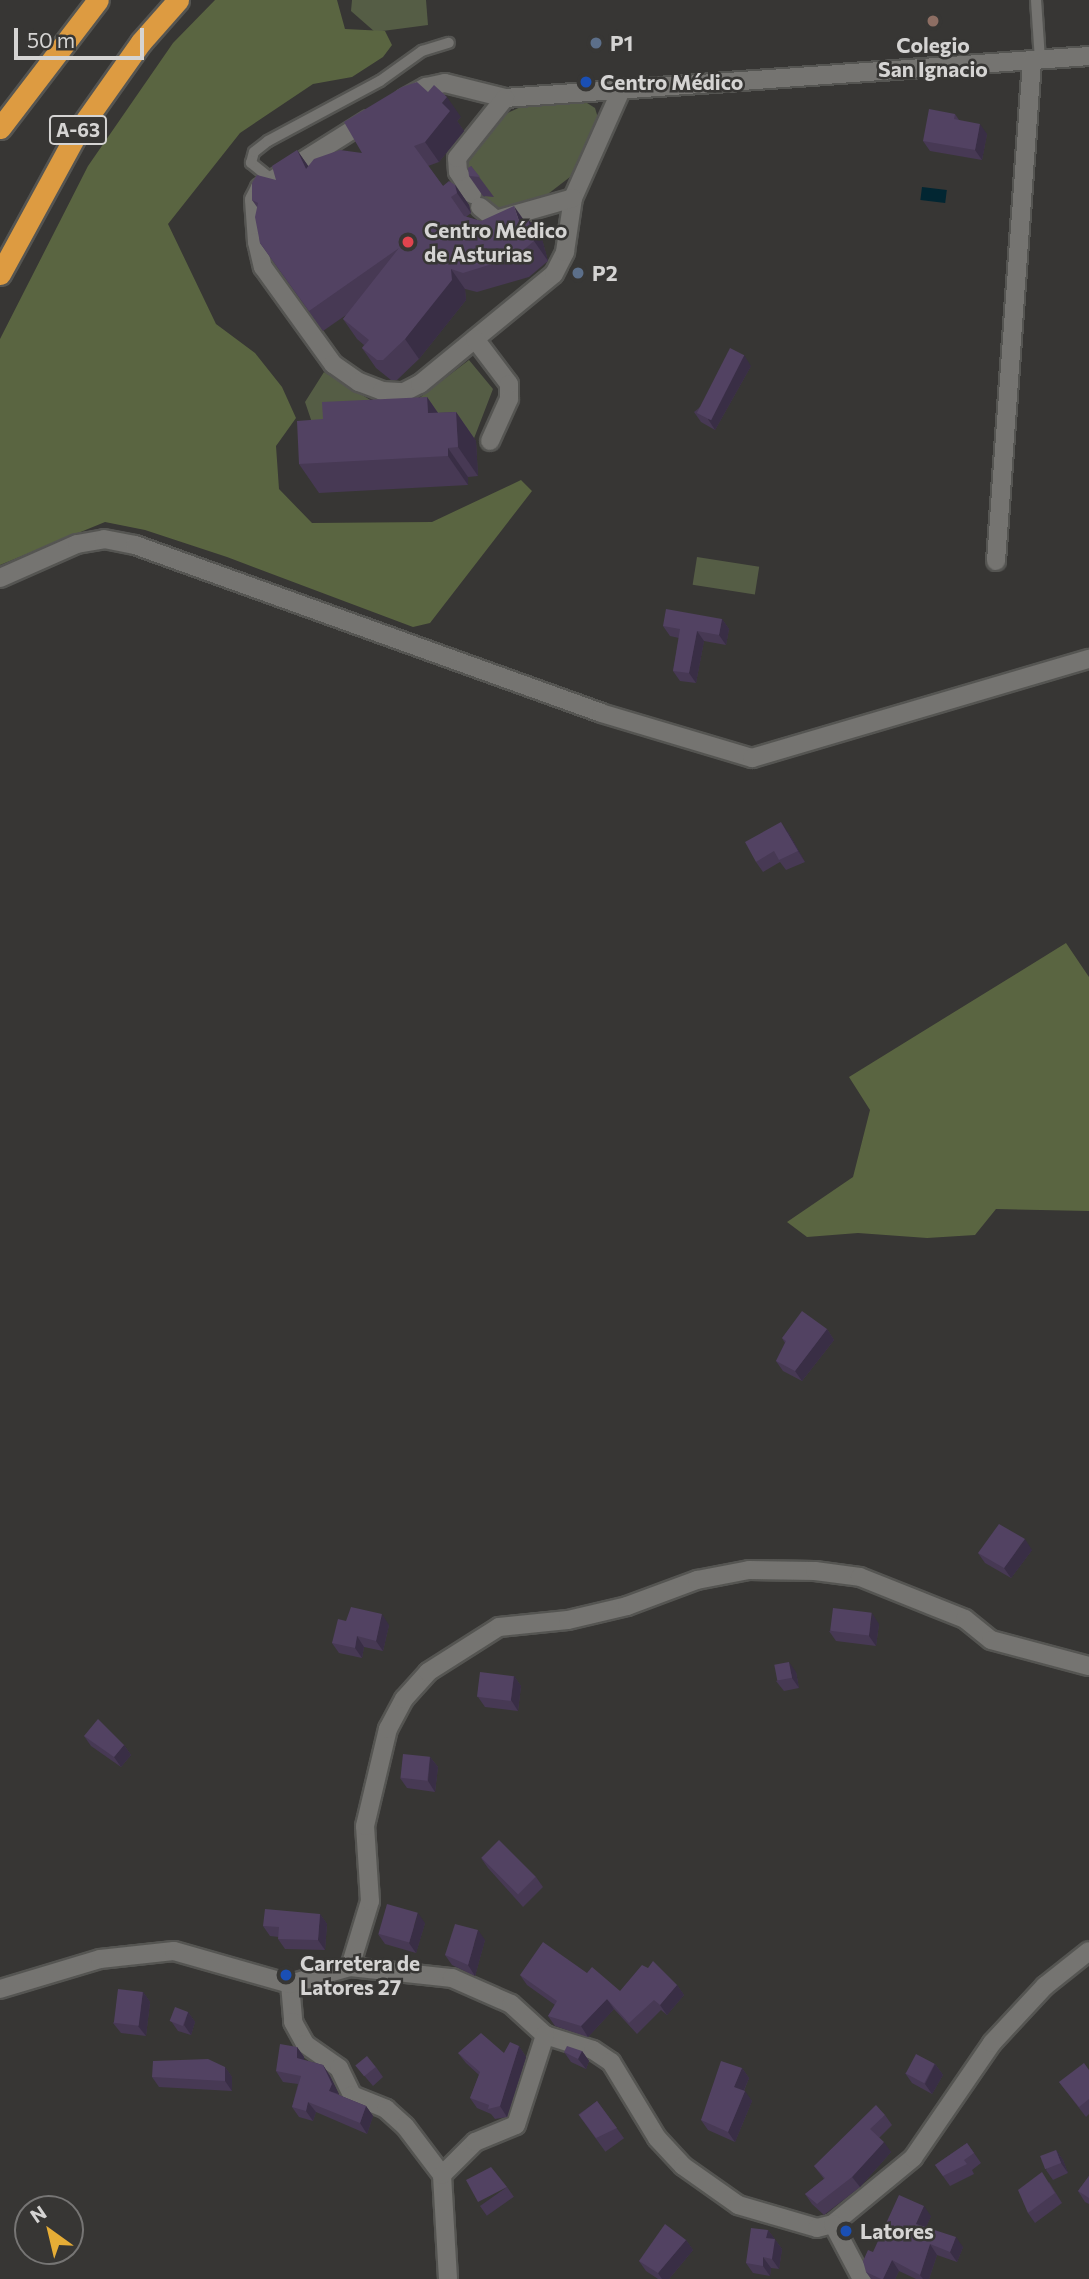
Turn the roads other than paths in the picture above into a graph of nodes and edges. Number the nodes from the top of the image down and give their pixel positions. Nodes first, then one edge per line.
1 (98, 0) edge
2 (178, 0) edge
3 (1036, 0) edge
4 (449, 43) dead end
5 (1089, 56) edge
6 (1036, 61) junction
7 (622, 88) junction
8 (505, 98) junction
9 (0, 128) edge
10 (271, 179) junction
11 (573, 198) junction
12 (0, 274) edge
13 (475, 339) junction
14 (490, 441) dead end
15 (996, 561) dead end
16 (0, 578) edge
17 (1089, 659) edge
18 (1089, 1666) edge
19 (1089, 1951) edge
20 (350, 1967) junction
21 (290, 1984) junction
22 (0, 1989) edge
23 (545, 2035) junction
24 (442, 2175) junction
25 (833, 2224) junction
26 (448, 2279) edge
27 (862, 2279) edge

1 - 9 highway
2 - 12 highway, A-63
3 - 6 lane
4 - 10 lane
5 - 6 street
6 - 7 street
6 - 15 street
7 - 8 street
7 - 11 street
8 - 10 street
8 - 11 street
10 - 13 street
11 - 13 street
13 - 14 street
16 - 17 street
18 - 20 street
19 - 25 street
20 - 21 street
20 - 23 street
21 - 22 street
21 - 24 street
23 - 24 street
23 - 25 street
24 - 26 street
25 - 27 street

